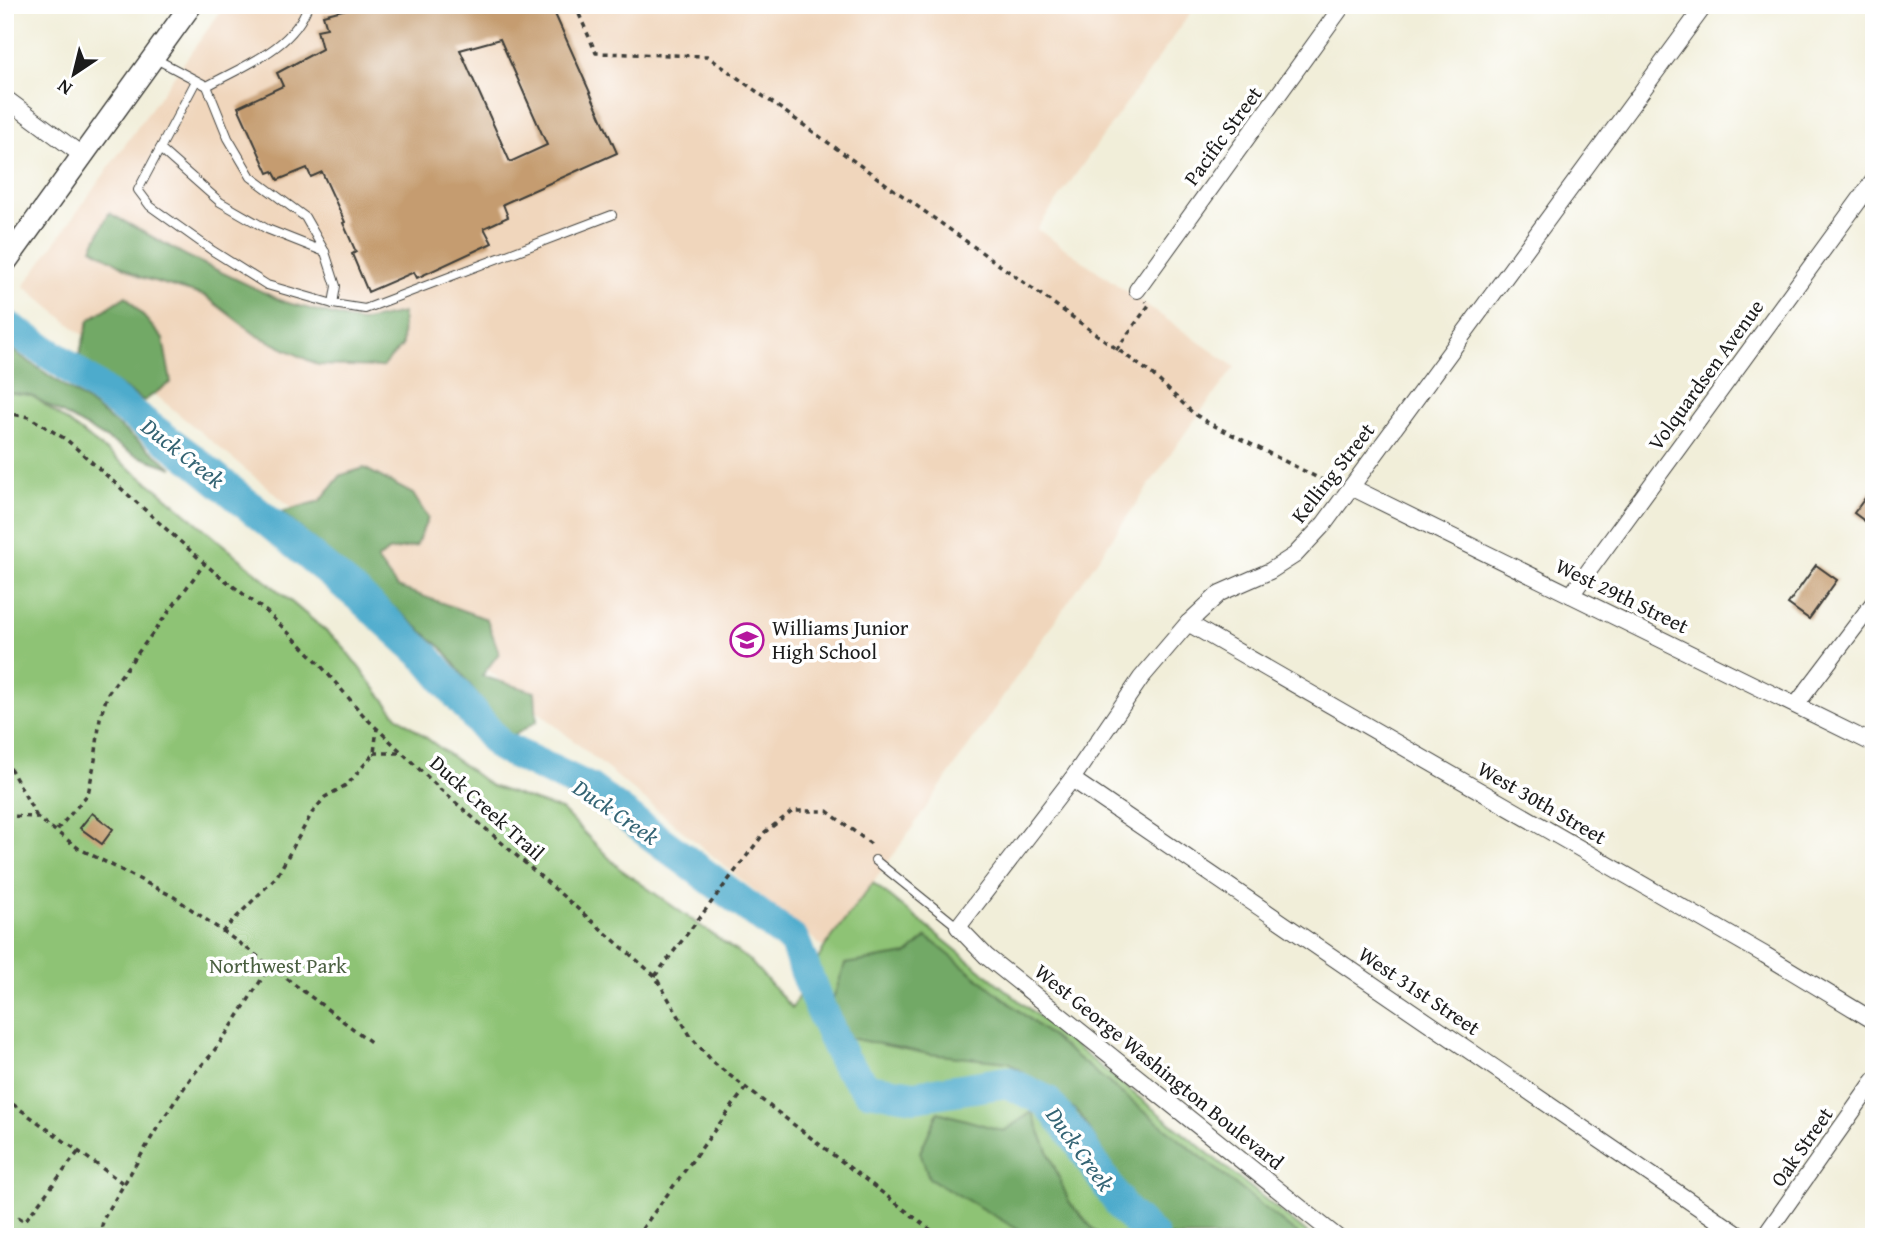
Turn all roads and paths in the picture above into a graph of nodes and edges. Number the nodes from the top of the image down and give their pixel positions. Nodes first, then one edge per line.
1 (191, 5) edge
2 (308, 5) edge
3 (575, 5) edge
4 (1343, 5) edge
5 (1705, 5) edge
6 (154, 58) junction
7 (196, 81) junction
8 (207, 86) junction
9 (5, 97) edge
10 (160, 149) junction
11 (83, 156) junction
12 (1874, 180) edge
13 (612, 215) dead end
14 (325, 252) junction
15 (5, 263) edge
16 (1137, 290) joint
17 (333, 304) junction
18 (1116, 350) junction
19 (5, 413) edge
20 (1352, 487) junction
21 (205, 563) junction
22 (1571, 595) junction
23 (1874, 602) edge
24 (1188, 624) junction
25 (1796, 705) junction
26 (377, 728) junction
27 (1874, 744) edge
28 (374, 753) junction
29 (402, 753) junction
30 (5, 759) edge
31 (1072, 779) junction
32 (5, 816) edge
33 (37, 817) junction
34 (56, 831) junction
35 (875, 860) joint
36 (958, 927) junction
37 (222, 932) junction
38 (270, 966) junction
39 (655, 976) junction
40 (1874, 1021) edge
41 (372, 1043) dead end
42 (1874, 1081) edge
43 (745, 1088) junction
44 (5, 1102) edge
45 (79, 1151) junction
46 (124, 1184) junction
47 (18, 1217) dead end
48 (99, 1237) edge
49 (636, 1237) edge
50 (940, 1237) edge
51 (1337, 1237) edge
52 (1742, 1237) edge
53 (1764, 1237) edge

1 - 6 main road
2 - 8 lane
3 - 18 path
4 - 16 street, Pacific Street
5 - 20 street, Kelling Street
6 - 7 lane
6 - 11 main road
7 - 8 lane
7 - 10 lane
8 - 14 lane
9 - 11 street
10 - 14 lane
10 - 17 lane
11 - 15 main road
12 - 22 street, Volquardsen Avenue
13 - 17 lane
14 - 17 lane
16 - 18 path
18 - 20 path
19 - 21 path, Duck Creek Trail
20 - 22 street, West 29th Street
20 - 24 street, Kelling Street
21 - 26 path, Duck Creek Trail
21 - 34 path
22 - 25 street, West 29th Street
23 - 25 street
24 - 31 street, Kelling Street
24 - 40 street, West 30th Street
25 - 27 street, West 29th Street
26 - 28 path
26 - 29 path, Duck Creek Trail
28 - 29 path
28 - 37 path
29 - 39 path, Duck Creek Trail
30 - 33 path
31 - 36 street, Kelling Street
31 - 52 street, West 31st Street
32 - 33 path
33 - 34 path
34 - 37 path
35 - 36 lane
35 - 39 path
36 - 51 street, West George Washington Boulevard
37 - 38 path
38 - 41 path
38 - 46 path
39 - 43 path, Duck Creek Trail
42 - 53 street, Oak Street
43 - 49 path
43 - 50 path, Duck Creek Trail
44 - 45 path
45 - 46 path
45 - 47 path
46 - 48 path

